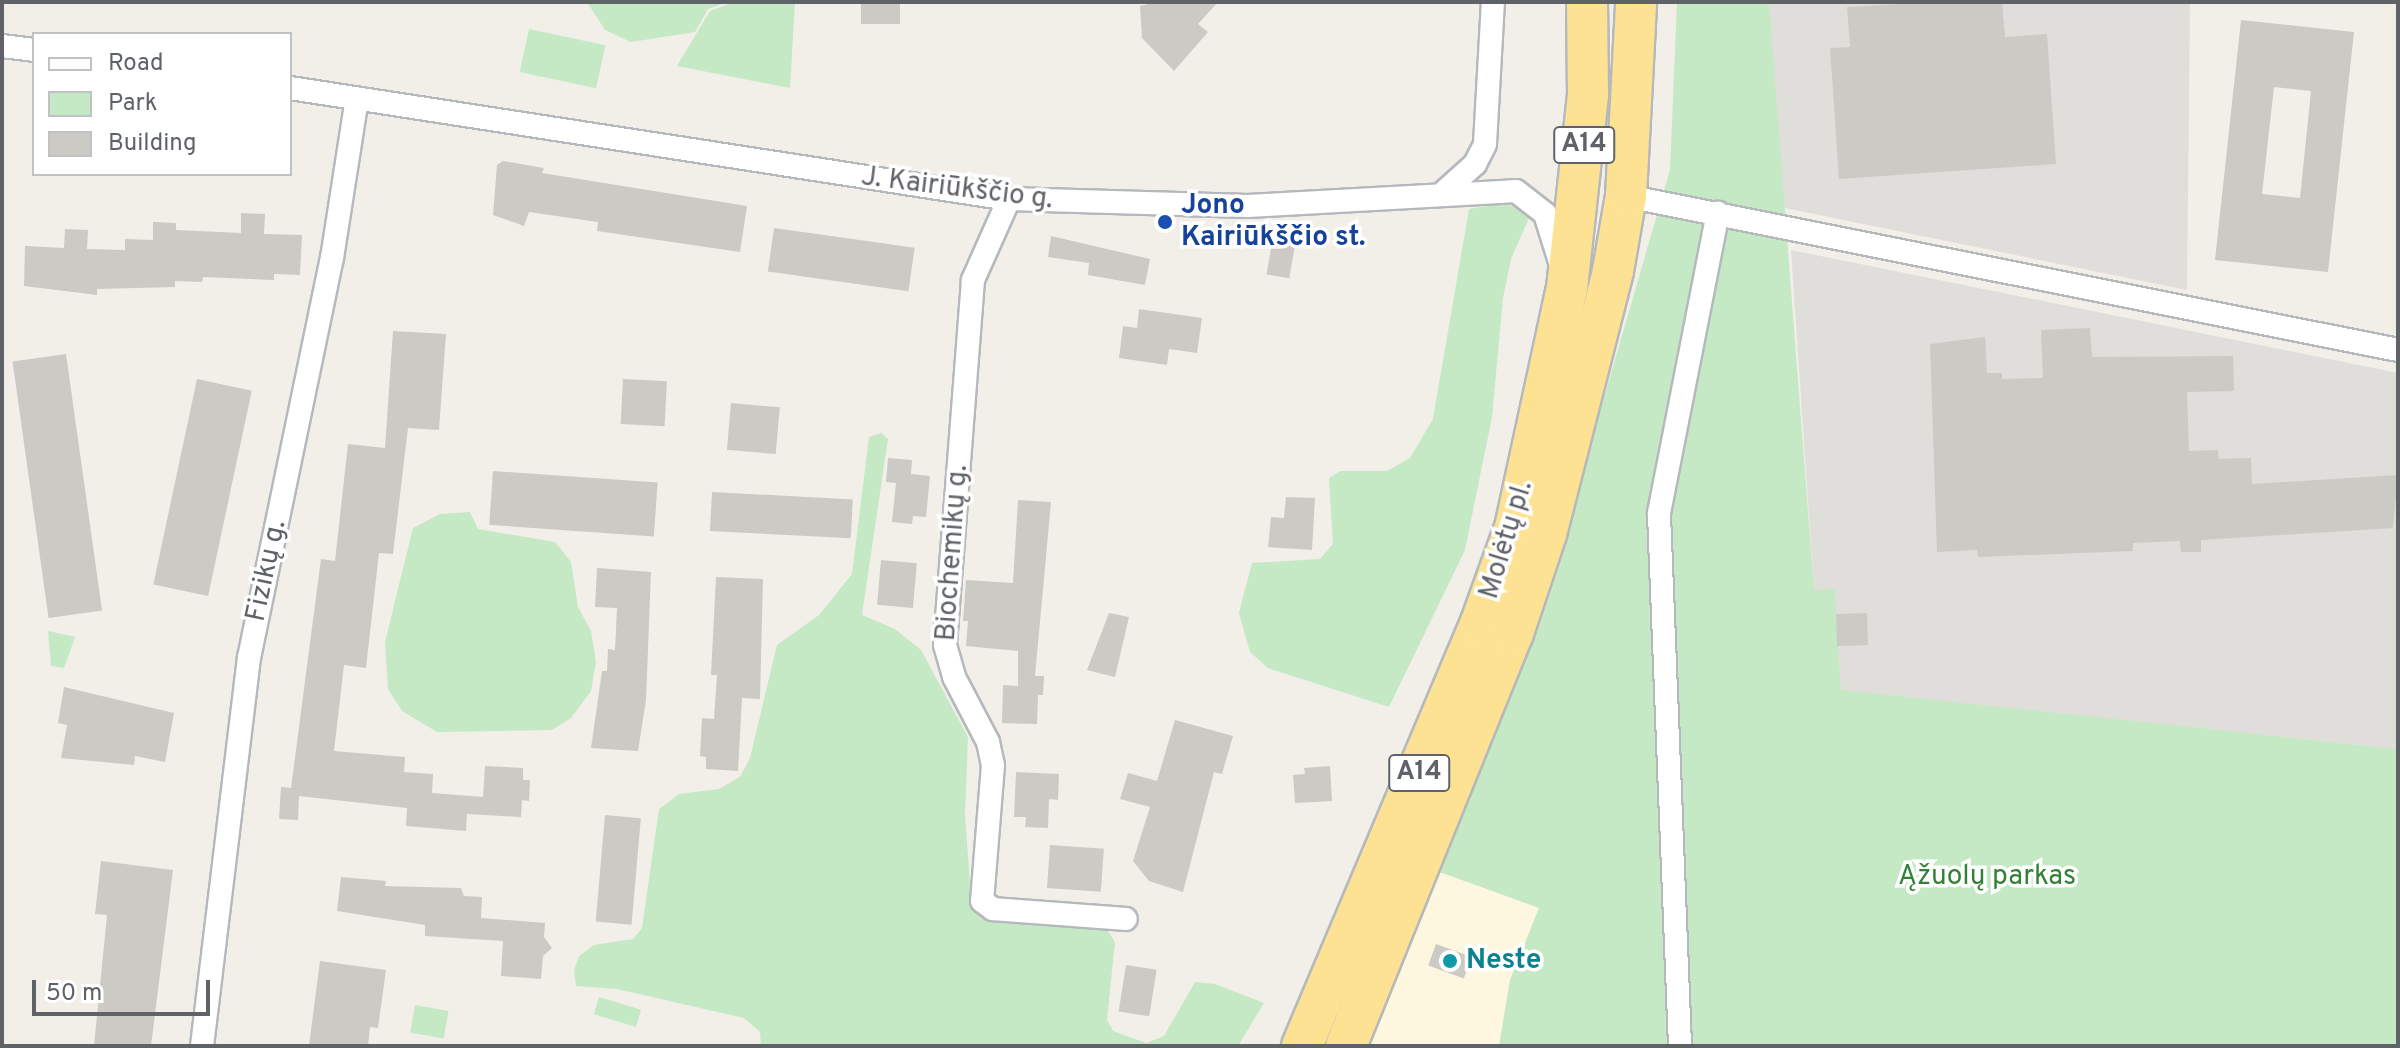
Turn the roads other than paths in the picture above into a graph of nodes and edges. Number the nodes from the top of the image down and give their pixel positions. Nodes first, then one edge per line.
1 (1493, 2) edge
2 (1587, 2) edge
3 (1636, 2) edge
4 (2, 46) edge
5 (32, 50) edge
6 (292, 88) edge
7 (357, 99) junction
8 (1444, 192) junction
9 (1626, 196) junction
10 (1009, 199) junction
11 (1718, 213) junction
12 (1567, 288) junction
13 (2398, 350) edge
14 (1126, 919) dead end
15 (202, 1046) edge
16 (1302, 1046) edge
17 (1346, 1046) edge
18 (1680, 1046) edge

1 - 8 street
2 - 12 highway, Molėtų pl. / A14
3 - 9 highway, Molėtų pl. / A14
4 - 5 street
6 - 7 street, J. Kairiūkščio g.
7 - 10 street, J. Kairiūkščio g.
7 - 15 street, Fizikų g.
8 - 10 street, J. Kairiūkščio g.
8 - 12 street, J. Kairiūkščio g.
9 - 11 street
9 - 17 highway, Molėtų pl. / A14
10 - 14 street, Biochemikų g.
11 - 13 street
11 - 18 street
12 - 16 highway, Molėtų pl. / A14

